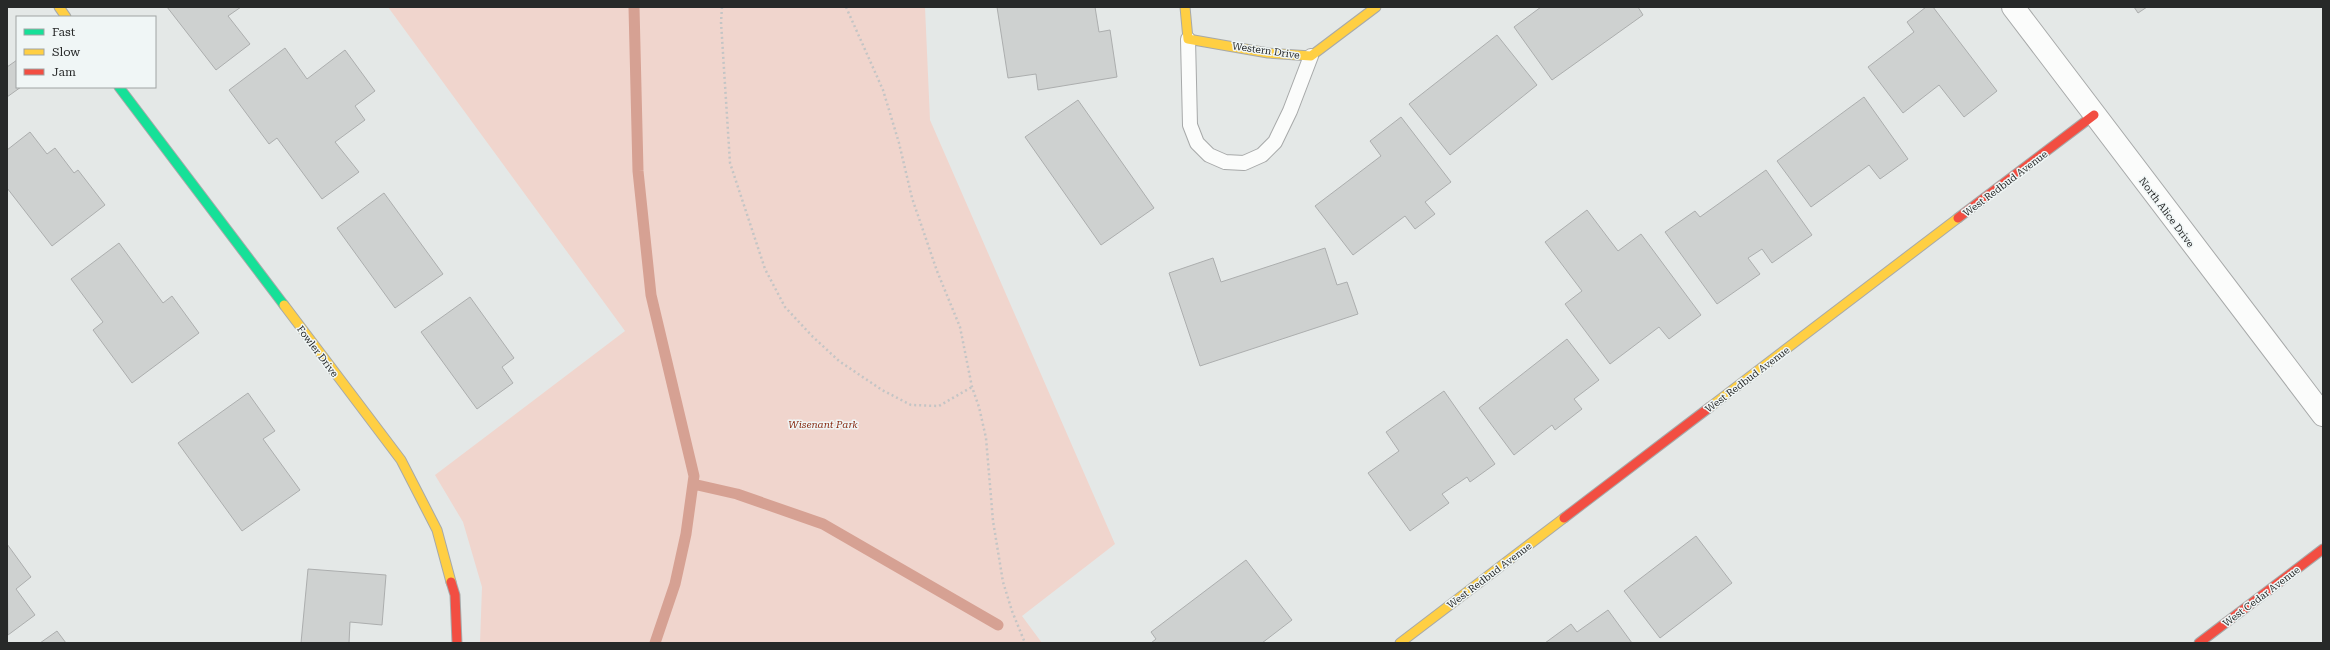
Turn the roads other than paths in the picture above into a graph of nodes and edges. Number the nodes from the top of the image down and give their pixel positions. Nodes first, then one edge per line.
1 (58, 7) edge
2 (1185, 7) edge
3 (1376, 7) edge
4 (2013, 7) edge
5 (65, 16) edge
6 (1188, 39) junction
7 (1311, 56) junction
8 (120, 88) edge
9 (2094, 115) junction
10 (2323, 415) edge
11 (2323, 549) edge
12 (457, 643) edge
13 (1400, 643) edge
14 (2199, 643) edge

1 - 5 street
2 - 6 street
3 - 7 street, Western Drive
4 - 9 street, North Alice Drive
6 - 7 street, Western Drive
6 - 7 lane
8 - 12 street, Fowler Drive
9 - 10 street, North Alice Drive
9 - 13 street, West Redbud Avenue
11 - 14 street, West Cedar Avenue

